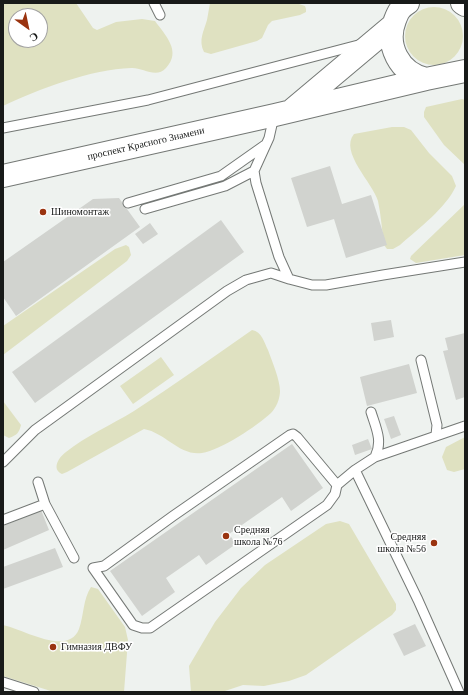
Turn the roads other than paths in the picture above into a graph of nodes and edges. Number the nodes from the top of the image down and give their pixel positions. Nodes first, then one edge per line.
1 (154, 3) edge
2 (408, 3) edge
3 (462, 3) edge
4 (465, 6) edge
5 (160, 15) dead end
6 (393, 25) junction
7 (374, 40) junction
8 (463, 71) edge
9 (426, 79) junction
10 (282, 113) junction
11 (3, 128) edge
12 (266, 144) junction
13 (254, 171) junction
14 (3, 176) edge
15 (128, 202) dead end
16 (145, 209) dead end
17 (465, 262) edge
18 (290, 279) junction
19 (421, 360) dead end
20 (371, 412) dead end
21 (465, 426) edge
22 (436, 435) junction
23 (375, 457) junction
24 (3, 462) edge
25 (355, 470) junction
26 (38, 482) dead end
27 (337, 485) junction
28 (45, 504) junction
29 (3, 520) edge
30 (74, 558) dead end
31 (3, 682) edge
32 (34, 692) edge
33 (459, 692) edge

1 - 5 lane
2 - 6 main road, проспект Красного Знамени
3 - 4 main road
6 - 7 main road, проспект Красного Знамени
6 - 9 main road, проспект Красного Знамени
7 - 10 main road, проспект Красного Знамени
7 - 11 lane
8 - 9 main road, проспект Красного Знамени
9 - 10 main road, проспект Красного Знамени
10 - 12 lane
10 - 14 main road, проспект Красного Знамени
12 - 13 lane
12 - 15 lane
13 - 16 lane
13 - 18 lane
17 - 18 lane
18 - 24 lane
19 - 22 lane
20 - 23 lane
21 - 22 lane
22 - 23 lane
23 - 25 lane
25 - 27 lane
25 - 33 lane
26 - 28 lane
27 - 27 lane
28 - 29 lane
28 - 30 lane
31 - 32 lane

